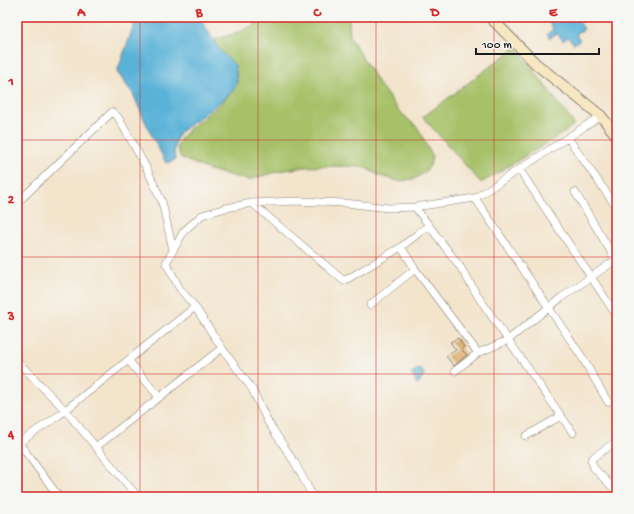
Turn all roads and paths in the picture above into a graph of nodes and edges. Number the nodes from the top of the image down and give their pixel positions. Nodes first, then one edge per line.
1 (490, 17) edge
2 (601, 116) junction
3 (617, 136) edge
4 (568, 138) junction
5 (519, 169) junction
6 (575, 192) dead end
7 (476, 198) junction
8 (17, 203) edge
9 (252, 204) junction
10 (416, 207) junction
11 (617, 208) edge
12 (429, 225) junction
13 (401, 247) junction
14 (173, 250) junction
15 (617, 260) edge
16 (416, 269) junction
17 (590, 277) junction
18 (370, 306) dead end
19 (195, 307) junction
20 (549, 307) junction
21 (617, 316) edge
22 (508, 340) junction
23 (222, 348) junction
24 (478, 353) junction
25 (128, 360) junction
26 (17, 361) edge
27 (455, 371) dead end
28 (159, 398) junction
29 (608, 402) dead end
30 (65, 410) junction
31 (561, 416) junction
32 (573, 434) dead end
33 (526, 436) dead end
34 (617, 441) edge
35 (18, 444) edge
36 (96, 447) junction
37 (617, 492) edge
38 (59, 497) edge
39 (138, 497) edge
40 (313, 497) edge

1 - 2 street
2 - 3 street
2 - 4 street
4 - 5 street
4 - 11 street
5 - 7 street
5 - 17 street
6 - 15 street
7 - 10 street
7 - 20 street
8 - 14 street
9 - 10 street
9 - 13 street
9 - 14 street
10 - 12 street
12 - 13 street
12 - 22 street
13 - 16 street
14 - 19 street
15 - 17 street
16 - 18 street
16 - 24 street
17 - 20 street
17 - 21 street
19 - 23 street
19 - 25 street
20 - 22 street
20 - 29 street
22 - 24 street
22 - 31 street
23 - 28 street
23 - 40 street
24 - 27 street
25 - 28 street
25 - 30 street
26 - 30 street
28 - 36 street
30 - 35 street
30 - 36 street
31 - 32 street
31 - 33 street
34 - 37 street
35 - 38 street
36 - 39 street

